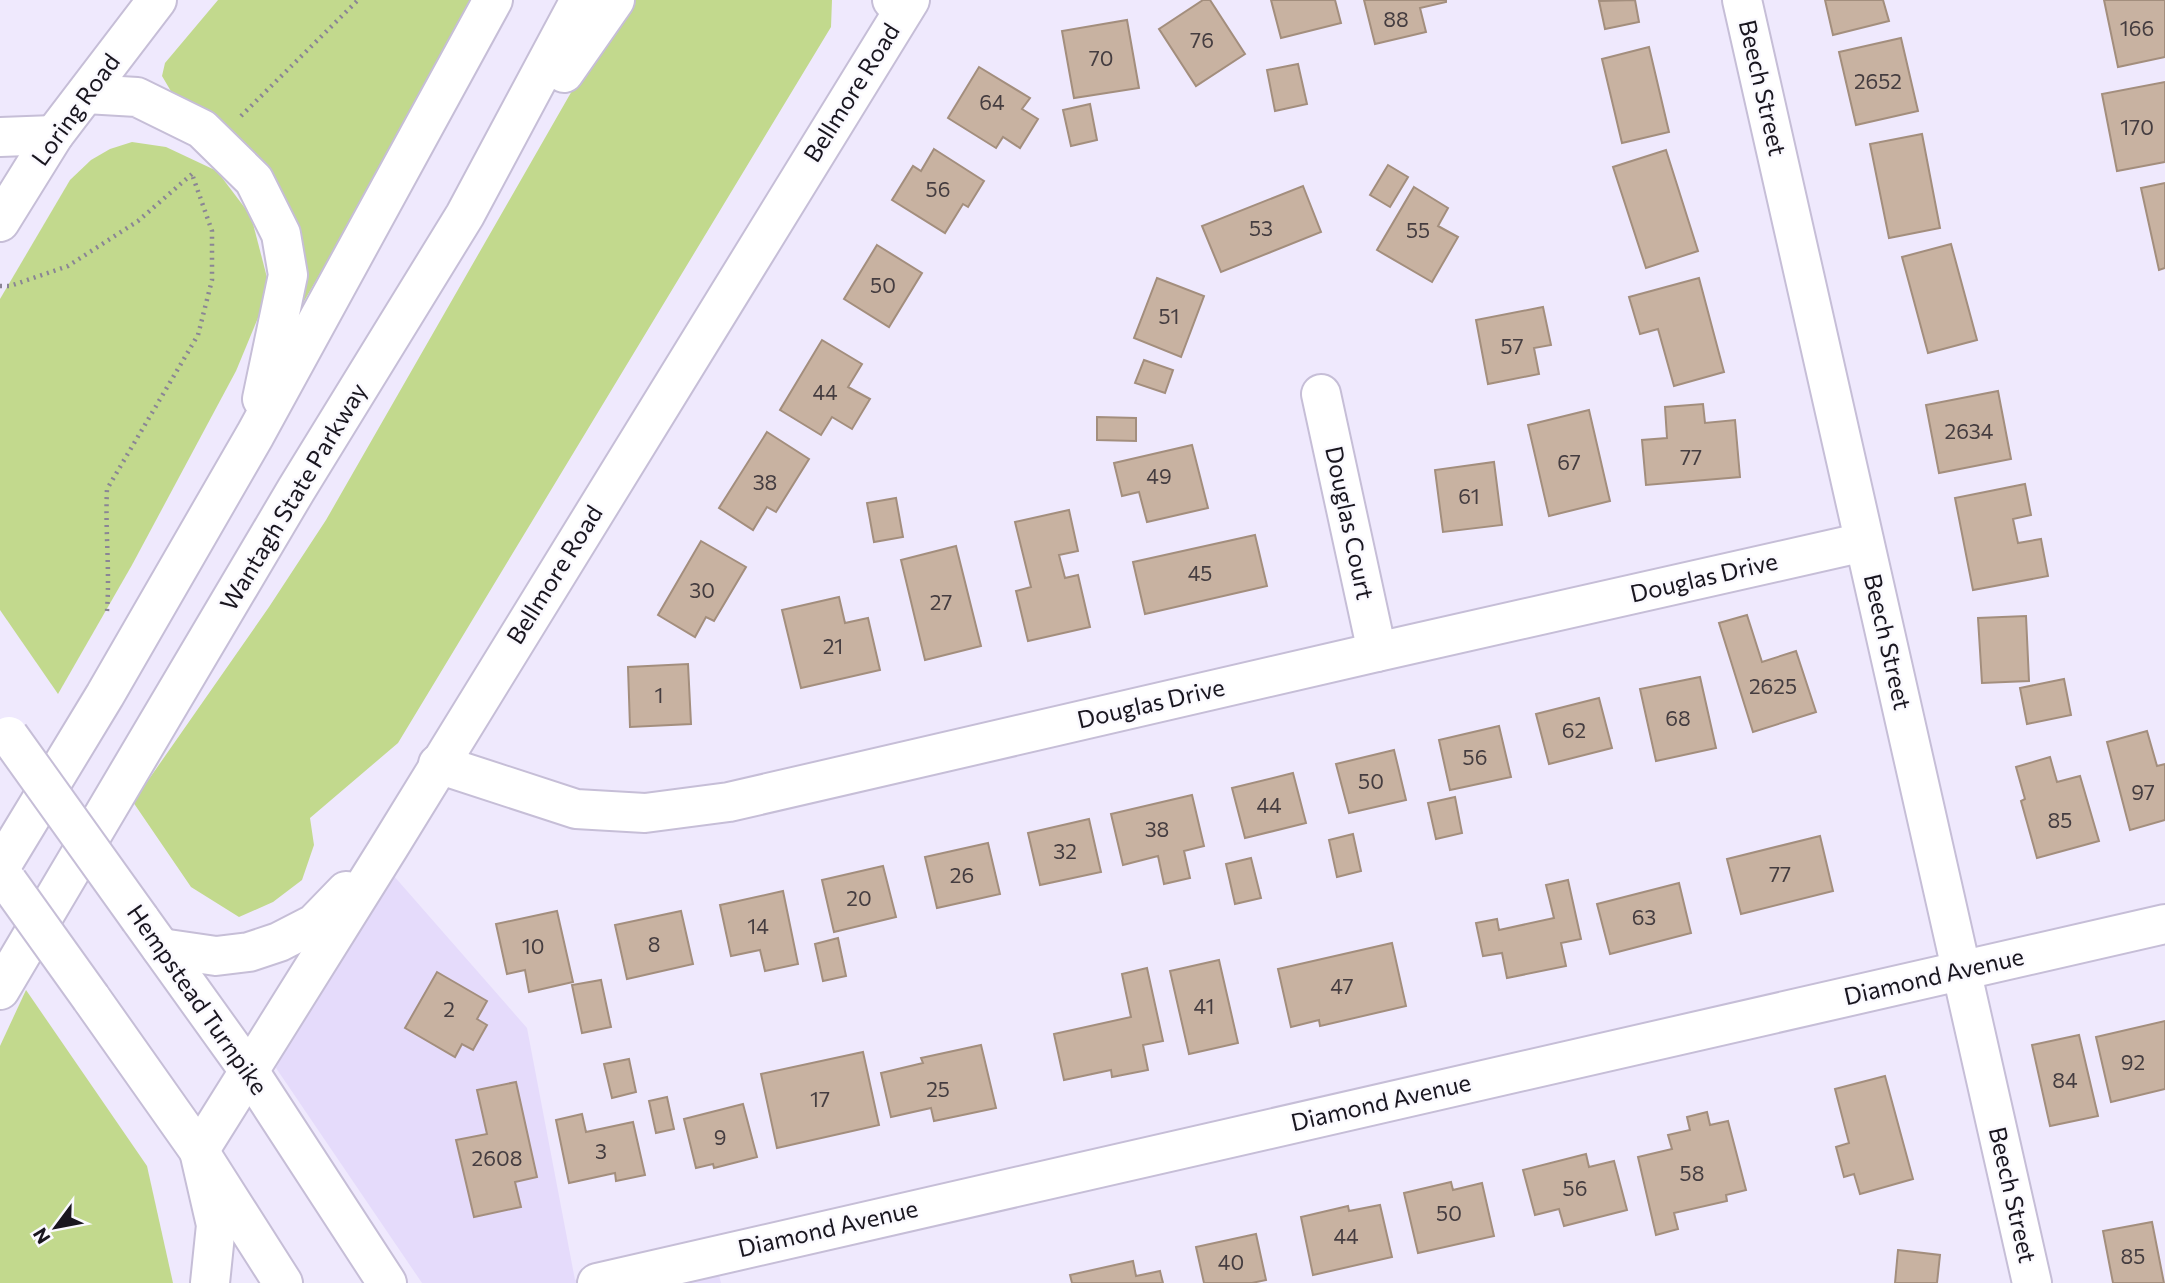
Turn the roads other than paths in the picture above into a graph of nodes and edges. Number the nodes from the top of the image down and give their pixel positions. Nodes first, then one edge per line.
1 (157, 0) edge
2 (492, 0) edge
3 (579, 0) edge
4 (615, 0) edge
5 (1742, 0) edge
6 (901, 3) edge
7 (86, 94) junction
8 (54, 135) junction
9 (0, 137) edge
10 (465, 215) junction
11 (0, 222) edge
12 (1321, 394) dead end
13 (255, 435) junction
14 (1864, 542) junction
15 (1377, 652) junction
16 (5, 729) edge
17 (438, 764) junction
18 (389, 847) junction
19 (0, 869) edge
20 (2165, 924) edge
21 (150, 933) junction
22 (1962, 970) junction
23 (0, 990) edge
24 (249, 1072) junction
25 (199, 1150) junction
26 (210, 1283) edge
27 (283, 1283) edge
28 (387, 1283) edge
29 (597, 1283) edge
30 (2032, 1283) edge

1 - 7 main road, Loring Road
2 - 13 main road
3 - 10 main road, Wantagh State Parkway
4 - 10 main road
5 - 14 main road, Beech Street
6 - 17 main road, Bellmore Road
7 - 8 main road, Loring Road
7 - 13 main road
8 - 9 main road
8 - 11 main road, Loring Road
10 - 23 main road, Wantagh State Parkway
12 - 15 main road, Douglas Court
13 - 19 main road
14 - 15 main road, Douglas Drive
14 - 22 main road, Beech Street
15 - 17 main road, Douglas Drive
16 - 21 main road, Hempstead Turnpike, bridge
17 - 18 main road, Bellmore Road
18 - 21 main road
18 - 24 main road, Bellmore Road
19 - 25 main road, bridge
20 - 22 main road, Diamond Avenue
21 - 24 main road, Hempstead Turnpike
22 - 29 main road, Diamond Avenue
22 - 30 main road, Beech Street
24 - 25 main road, Bellmore Road
24 - 28 main road, Hempstead Turnpike
25 - 26 main road
25 - 27 main road

